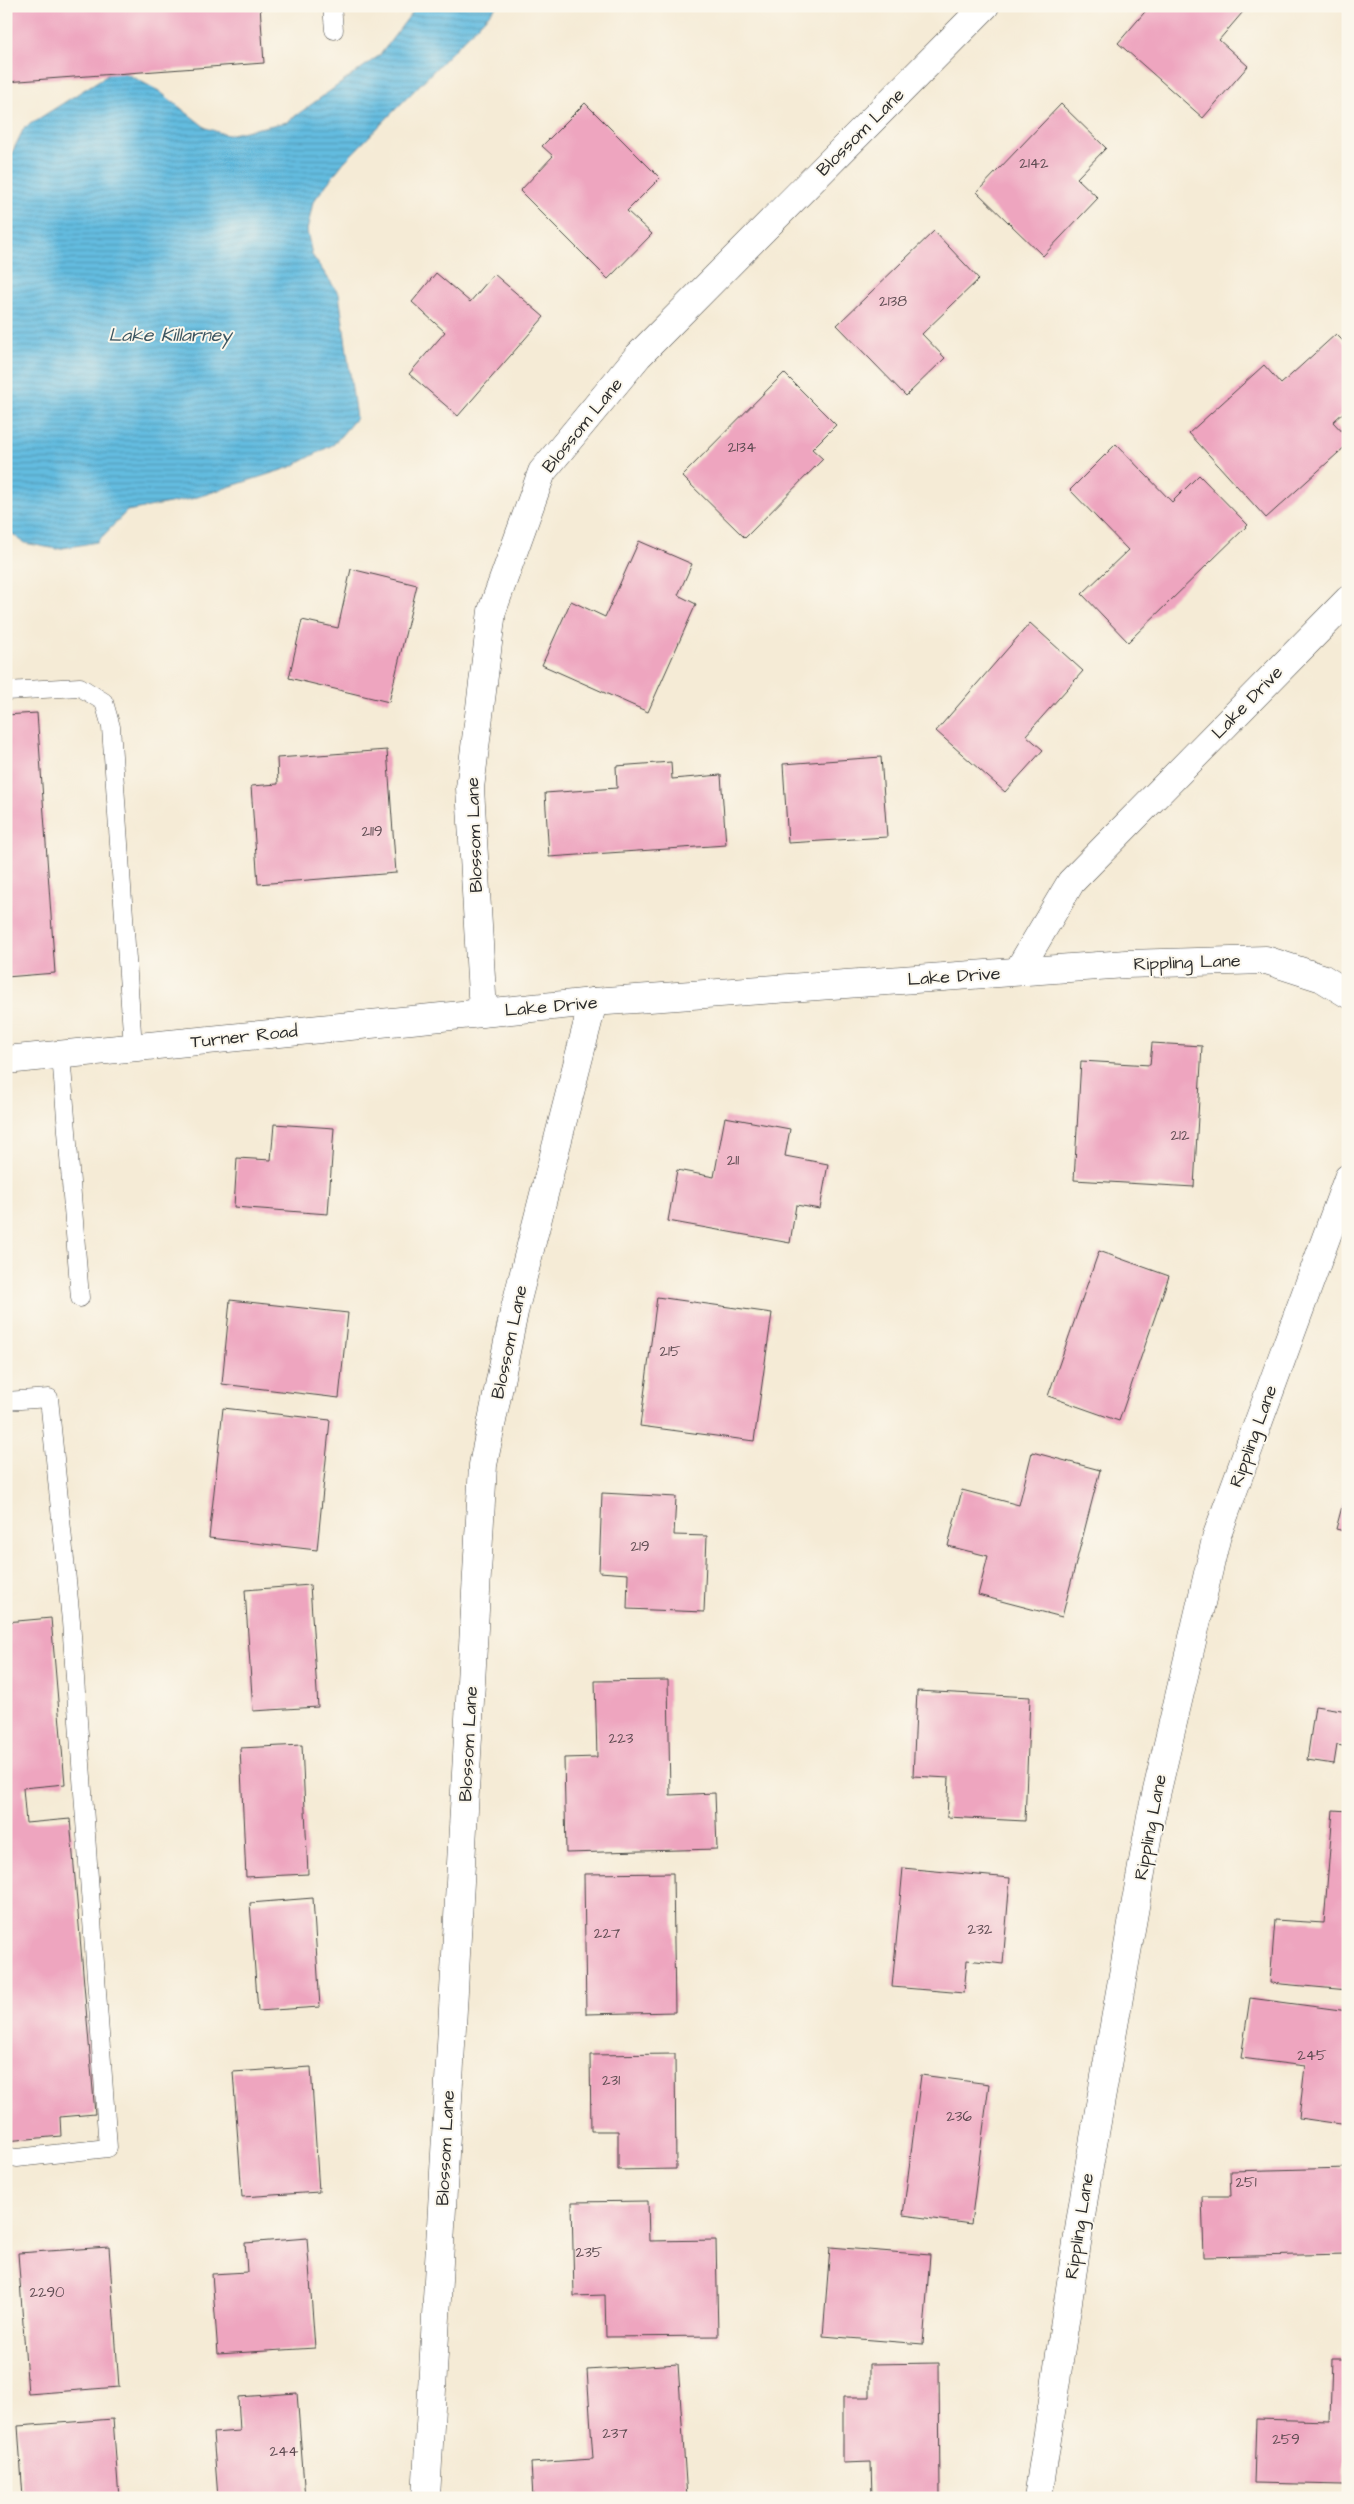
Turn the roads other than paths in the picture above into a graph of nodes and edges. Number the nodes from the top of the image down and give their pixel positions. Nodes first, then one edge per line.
1 (332, 6) edge
2 (985, 6) edge
3 (334, 30) dead end
4 (1348, 600) edge
5 (6, 691) edge
6 (1018, 971) junction
7 (1348, 994) edge
8 (593, 1002) junction
9 (483, 1012) junction
10 (133, 1048) junction
11 (61, 1054) junction
12 (6, 1060) edge
13 (1348, 1178) edge
14 (80, 1298) dead end
15 (6, 1402) edge
16 (6, 2156) edge
17 (426, 2498) edge
18 (1038, 2498) edge

1 - 3 lane
2 - 9 street, Blossom Lane
4 - 6 street, Lake Drive
5 - 10 lane
6 - 7 street, Rippling Lane
6 - 8 street, Lake Drive
8 - 9 street, Lake Drive
8 - 17 street, Blossom Lane
9 - 10 street, Turner Road
10 - 11 street, Turner Road
11 - 12 street, Turner Road
11 - 14 lane
13 - 18 street, Rippling Lane
15 - 16 lane

